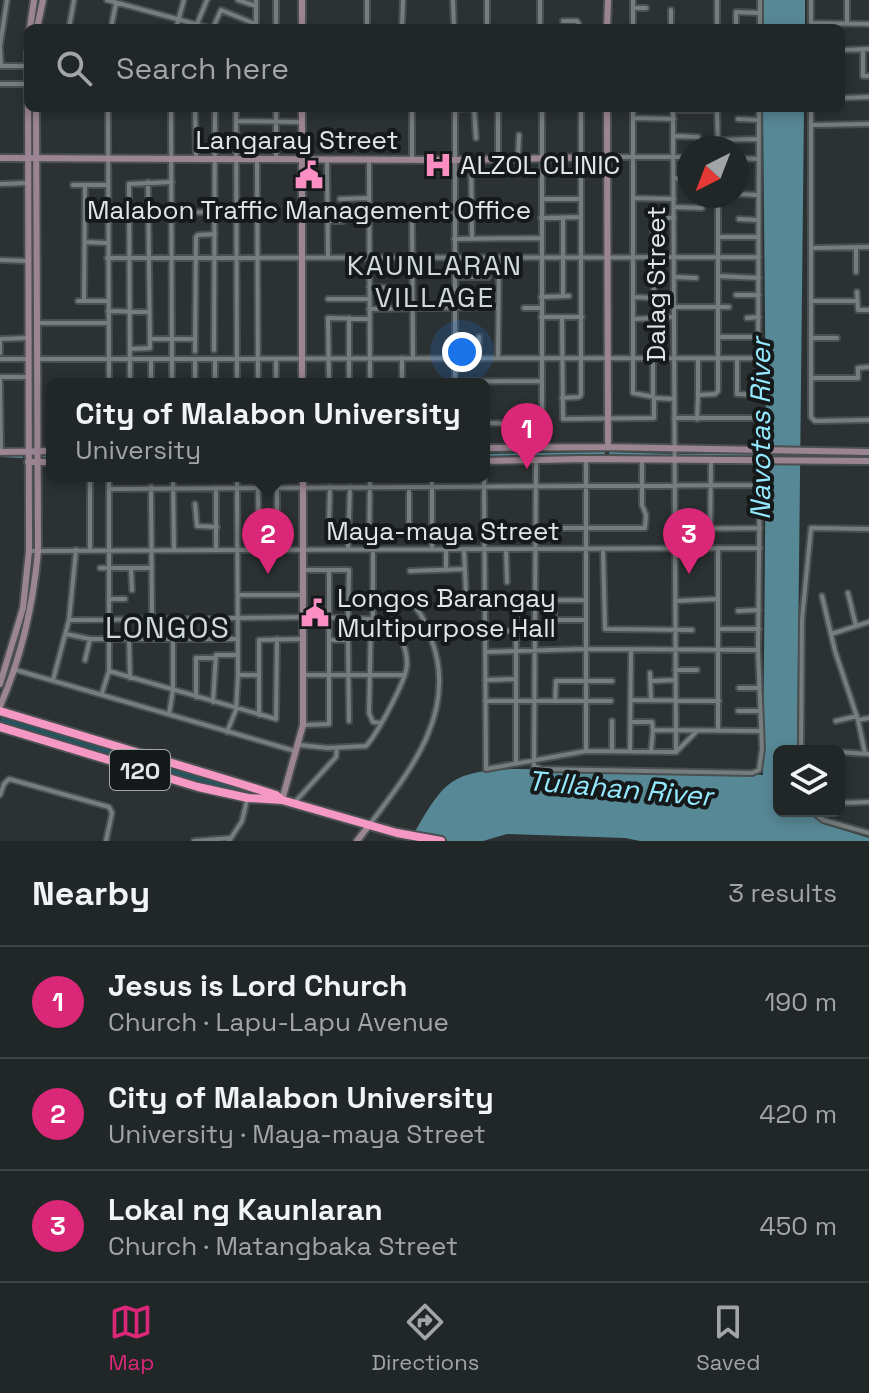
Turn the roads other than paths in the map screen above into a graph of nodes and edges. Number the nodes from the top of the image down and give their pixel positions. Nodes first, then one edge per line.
1 (7, 0) edge
2 (34, 0) edge
3 (43, 0) edge
4 (74, 0) edge
5 (107, 0) edge
6 (184, 0) edge
7 (207, 0) edge
8 (238, 0) edge
9 (276, 0) edge
10 (302, 0) edge
11 (367, 0) edge
12 (403, 0) edge
13 (453, 0) edge
14 (487, 0) edge
15 (540, 0) edge
16 (608, 0) edge
17 (633, 0) edge
18 (717, 0) edge
19 (760, 0) edge
20 (811, 0) edge
21 (847, 0) edge
22 (116, 1) edge
23 (256, 3) edge
24 (633, 8) junction
25 (646, 8) dead end
26 (671, 10) dead end
27 (760, 13) junction
28 (178, 20) junction
29 (563, 21) dead end
30 (847, 23) junction
31 (31, 24) edge
32 (38, 24) edge
33 (71, 24) edge
34 (112, 24) edge
35 (177, 24) edge
36 (197, 24) joint
37 (214, 24) edge
38 (254, 24) edge
39 (256, 24) edge
40 (276, 24) edge
41 (302, 24) edge
42 (367, 24) edge
43 (402, 24) edge
44 (454, 24) edge
45 (487, 24) edge
46 (540, 24) edge
47 (579, 24) edge
48 (607, 24) edge
49 (633, 24) edge
50 (671, 24) edge
51 (717, 24) edge
52 (736, 24) edge
53 (760, 24) edge
54 (811, 24) edge
55 (835, 24) edge
56 (869, 24) edge
57 (0, 46) edge
58 (866, 49) edge
59 (845, 50) edge
60 (0, 66) edge
61 (24, 66) edge
62 (869, 76) edge
63 (0, 84) edge
64 (24, 84) edge
65 (869, 97) edge
66 (845, 98) edge
67 (36, 112) edge
68 (108, 112) edge
69 (171, 112) edge
70 (195, 112) edge
71 (215, 112) edge
72 (236, 112) edge
73 (276, 112) edge
74 (302, 112) edge
75 (412, 112) edge
76 (455, 112) edge
77 (475, 112) edge
78 (498, 112) edge
79 (542, 112) edge
80 (581, 112) edge
81 (607, 112) edge
82 (633, 112) edge
83 (673, 112) edge
84 (717, 112) edge
85 (759, 112) edge
86 (811, 112) edge
87 (28, 115) joint
88 (633, 118) junction
89 (674, 119) junction
90 (738, 119) dead end
91 (759, 120) junction
92 (236, 121) junction
93 (276, 122) junction
94 (302, 122) junction
95 (869, 124) edge
96 (811, 125) junction
97 (519, 135) dead end
98 (674, 136) junction
99 (677, 136) edge
100 (718, 136) edge
101 (476, 138) dead end
102 (749, 139) edge
103 (758, 139) junction
104 (542, 157) junction
105 (582, 157) junction
106 (608, 157) junction
107 (634, 157) junction
108 (674, 157) junction
109 (0, 158) edge
110 (28, 158) junction
111 (38, 158) junction
112 (108, 158) junction
113 (518, 158) junction
114 (171, 159) junction
115 (302, 159) junction
116 (327, 159) junction
117 (369, 159) junction
118 (498, 159) junction
119 (749, 159) edge
120 (758, 159) junction
121 (196, 160) junction
122 (215, 160) junction
123 (257, 160) junction
124 (276, 160) junction
125 (412, 160) junction
126 (455, 160) junction
127 (471, 160) junction
128 (235, 161) junction
129 (674, 178) junction
130 (677, 178) edge
131 (148, 182) junction
132 (172, 182) junction
133 (28, 183) junction
134 (0, 184) edge
135 (73, 185) dead end
136 (85, 185) junction
137 (108, 185) junction
138 (749, 195) edge
139 (758, 195) junction
140 (369, 198) junction
141 (634, 198) junction
142 (340, 199) dead end
143 (542, 199) junction
144 (581, 199) junction
145 (674, 199) junction
146 (674, 207) junction
147 (677, 207) edge
148 (454, 208) junction
149 (718, 208) edge
150 (107, 209) junction
151 (129, 209) junction
152 (148, 209) junction
153 (369, 209) junction
154 (412, 209) junction
155 (215, 212) junction
156 (172, 213) junction
157 (257, 213) junction
158 (276, 213) dead end
159 (581, 217) junction
160 (541, 218) junction
161 (563, 218) junction
162 (674, 218) junction
163 (739, 219) dead end
164 (758, 220) junction
165 (328, 221) junction
166 (343, 221) dead end
167 (215, 234) junction
168 (718, 237) junction
169 (758, 237) junction
170 (472, 238) junction
171 (541, 238) junction
172 (454, 239) junction
173 (85, 242) junction
174 (107, 243) junction
175 (869, 247) edge
176 (812, 248) junction
177 (856, 248) junction
178 (653, 256) junction
179 (674, 256) junction
180 (718, 256) junction
181 (607, 257) junction
182 (634, 257) junction
183 (759, 257) junction
184 (107, 258) junction
185 (215, 258) junction
186 (236, 258) junction
187 (257, 258) junction
188 (302, 258) junction
189 (328, 258) junction
190 (370, 258) junction
191 (412, 258) junction
192 (455, 258) junction
193 (499, 258) junction
194 (541, 258) junction
195 (562, 258) junction
196 (581, 258) junction
197 (129, 259) junction
198 (172, 259) junction
199 (196, 259) junction
200 (0, 260) edge
201 (149, 260) junction
202 (28, 261) junction
203 (856, 272) dead end
204 (718, 276) junction
205 (455, 277) junction
206 (488, 277) dead end
207 (674, 277) junction
208 (696, 278) dead end
209 (759, 278) junction
210 (369, 287) junction
211 (392, 288) dead end
212 (857, 292) dead end
213 (736, 295) dead end
214 (759, 295) junction
215 (541, 297) junction
216 (634, 297) junction
217 (654, 298) junction
218 (673, 298) junction
219 (328, 299) dead end
220 (369, 299) junction
221 (107, 301) junction
222 (812, 301) junction
223 (857, 301) junction
224 (413, 307) junction
225 (456, 307) junction
226 (498, 307) junction
227 (673, 307) junction
228 (717, 307) junction
229 (729, 307) dead end
230 (524, 308) dead end
231 (541, 308) junction
232 (369, 309) junction
233 (869, 310) edge
234 (108, 311) junction
235 (130, 312) junction
236 (149, 312) junction
237 (541, 317) junction
238 (562, 317) junction
239 (582, 317) junction
240 (674, 317) junction
241 (759, 317) junction
242 (349, 318) junction
243 (653, 318) junction
244 (747, 318) dead end
245 (369, 319) junction
246 (634, 319) junction
247 (36, 323) junction
248 (107, 323) junction
249 (479, 337) dead end
250 (718, 337) junction
251 (759, 337) junction
252 (27, 338) junction
253 (172, 338) junction
254 (812, 338) junction
255 (837, 338) dead end
256 (0, 339) edge
257 (149, 339) junction
258 (195, 339) junction
259 (129, 349) junction
260 (214, 350) dead end
261 (195, 351) dead end
262 (0, 356) edge
263 (402, 358) junction
264 (413, 358) junction
265 (455, 358) junction
266 (478, 358) junction
267 (498, 358) junction
268 (541, 358) junction
269 (562, 358) junction
270 (582, 358) junction
271 (608, 358) junction
272 (634, 358) junction
273 (654, 358) junction
274 (675, 358) junction
275 (698, 358) junction
276 (717, 358) junction
277 (737, 358) junction
278 (759, 358) junction
279 (31, 359) junction
280 (109, 359) junction
281 (130, 359) junction
282 (151, 359) junction
283 (172, 359) junction
284 (195, 359) junction
285 (215, 359) junction
286 (236, 359) junction
287 (258, 359) junction
288 (276, 359) junction
289 (302, 359) junction
290 (329, 359) junction
291 (349, 359) junction
292 (369, 359) junction
293 (869, 367) edge
294 (0, 377) edge
295 (28, 377) junction
296 (109, 378) edge
297 (130, 378) edge
298 (151, 378) edge
299 (172, 378) edge
300 (195, 378) edge
301 (215, 378) edge
302 (237, 378) edge
303 (258, 378) edge
304 (276, 378) edge
305 (302, 378) edge
306 (329, 378) edge
307 (349, 378) edge
308 (370, 378) edge
309 (402, 378) edge
310 (455, 378) edge
311 (812, 378) junction
312 (541, 381) junction
313 (490, 382) edge
314 (698, 395) junction
315 (562, 398) junction
316 (653, 398) junction
317 (674, 399) junction
318 (608, 417) junction
319 (674, 418) junction
320 (759, 418) dead end
321 (697, 419) junction
322 (869, 420) edge
323 (490, 423) edge
324 (541, 424) junction
325 (608, 447) junction
326 (542, 448) junction
327 (674, 449) junction
328 (37, 451) junction
329 (46, 451) edge
330 (0, 452) edge
331 (27, 452) junction
332 (869, 452) edge
333 (490, 455) edge
334 (490, 456) edge
335 (586, 459) junction
336 (608, 459) junction
337 (674, 459) junction
338 (536, 460) junction
339 (711, 460) junction
340 (642, 461) junction
341 (869, 461) edge
342 (28, 462) junction
343 (37, 462) junction
344 (46, 462) edge
345 (760, 468) dead end
346 (90, 482) edge
347 (109, 482) edge
348 (173, 482) edge
349 (238, 482) edge
350 (303, 482) edge
351 (369, 482) edge
352 (432, 482) edge
353 (483, 482) edge
354 (760, 485) junction
355 (432, 486) junction
356 (483, 486) junction
357 (535, 486) junction
358 (586, 486) junction
359 (643, 486) junction
360 (710, 486) junction
361 (151, 487) junction
362 (277, 487) junction
363 (303, 487) junction
364 (330, 487) junction
365 (350, 487) junction
366 (369, 487) junction
367 (409, 487) junction
368 (674, 487) junction
369 (173, 488) junction
370 (216, 488) junction
371 (238, 488) junction
372 (258, 488) junction
373 (109, 489) junction
374 (195, 504) dead end
375 (329, 519) dead end
376 (258, 526) junction
377 (409, 526) dead end
378 (217, 527) junction
379 (483, 528) junction
380 (536, 528) junction
381 (586, 528) junction
382 (710, 528) junction
383 (760, 528) junction
384 (674, 529) junction
385 (869, 529) edge
386 (674, 548) junction
387 (710, 548) junction
388 (718, 548) junction
389 (760, 548) junction
390 (371, 549) junction
391 (432, 549) junction
392 (446, 549) junction
393 (464, 549) junction
394 (484, 549) junction
395 (506, 549) junction
396 (536, 549) junction
397 (585, 549) junction
398 (603, 549) junction
399 (76, 550) junction
400 (90, 550) junction
401 (109, 550) junction
402 (152, 550) junction
403 (174, 550) junction
404 (216, 550) junction
405 (238, 550) junction
406 (259, 550) junction
407 (303, 550) junction
408 (348, 550) junction
409 (29, 551) junction
410 (38, 551) junction
411 (100, 568) dead end
412 (109, 568) junction
413 (131, 568) junction
414 (152, 568) junction
415 (464, 569) junction
416 (303, 570) junction
417 (329, 570) junction
418 (446, 570) junction
419 (410, 571) dead end
420 (507, 582) dead end
421 (132, 590) dead end
422 (848, 593) dead end
423 (238, 595) junction
424 (303, 595) junction
425 (822, 596) dead end
426 (109, 599) junction
427 (125, 599) dead end
428 (408, 599) dead end
429 (718, 599) junction
430 (536, 600) junction
431 (554, 600) junction
432 (585, 600) junction
433 (485, 601) junction
434 (675, 601) junction
435 (485, 609) junction
436 (759, 610) junction
437 (516, 611) dead end
438 (738, 611) dead end
439 (303, 617) junction
440 (237, 618) junction
441 (329, 618) junction
442 (348, 618) junction
443 (109, 619) junction
444 (152, 619) junction
445 (173, 619) junction
446 (372, 619) junction
447 (69, 620) junction
448 (554, 620) junction
449 (585, 620) junction
450 (869, 622) edge
451 (856, 626) junction
452 (719, 629) junction
453 (759, 629) junction
454 (675, 630) junction
455 (692, 630) dead end
456 (483, 631) junction
457 (516, 631) junction
458 (554, 631) dead end
459 (66, 634) junction
460 (831, 634) junction
461 (90, 639) junction
462 (109, 639) junction
463 (129, 639) junction
464 (173, 639) junction
465 (237, 639) junction
466 (277, 639) junction
467 (303, 639) junction
468 (329, 640) junction
469 (585, 649) junction
470 (631, 649) junction
471 (675, 649) junction
472 (516, 650) junction
473 (536, 650) junction
474 (719, 650) junction
475 (758, 650) junction
476 (484, 652) junction
477 (237, 655) junction
478 (216, 658) junction
479 (85, 660) dead end
480 (16, 670) junction
481 (675, 670) junction
482 (697, 670) dead end
483 (109, 671) junction
484 (650, 673) dead end
485 (238, 675) junction
486 (259, 675) junction
487 (304, 675) junction
488 (329, 675) junction
489 (348, 675) junction
490 (370, 675) junction
491 (405, 675) junction
492 (130, 678) junction
493 (516, 679) junction
494 (53, 680) junction
495 (485, 680) junction
496 (675, 680) junction
497 (586, 681) junction
498 (612, 681) dead end
499 (651, 681) junction
500 (0, 684) edge
501 (739, 688) dead end
502 (759, 688) junction
503 (173, 690) junction
504 (102, 694) junction
505 (196, 697) junction
506 (631, 700) junction
507 (651, 700) junction
508 (675, 700) junction
509 (485, 701) junction
510 (517, 701) junction
511 (536, 701) junction
512 (555, 701) junction
513 (586, 701) junction
514 (611, 701) dead end
515 (719, 701) junction
516 (213, 702) junction
517 (0, 708) edge
518 (236, 710) junction
519 (738, 711) dead end
520 (760, 711) junction
521 (169, 714) junction
522 (259, 715) junction
523 (858, 718) junction
524 (869, 718) edge
525 (349, 721) dead end
526 (612, 721) dead end
527 (836, 721) dead end
528 (631, 722) junction
529 (381, 723) junction
530 (303, 725) junction
531 (0, 727) edge
532 (653, 730) junction
533 (676, 731) junction
534 (697, 731) junction
535 (718, 731) junction
536 (761, 731) junction
537 (227, 732) junction
538 (801, 745) edge
539 (337, 748) junction
540 (299, 749) junction
541 (586, 751) junction
542 (612, 751) junction
543 (630, 751) junction
544 (651, 752) junction
545 (676, 752) junction
546 (845, 752) edge
547 (867, 753) edge
548 (536, 759) junction
549 (516, 763) junction
550 (0, 795) edge
551 (248, 798) junction
552 (282, 800) junction
553 (869, 802) edge
554 (294, 803) junction
555 (845, 803) edge
556 (820, 817) edge
557 (370, 824) junction
558 (869, 833) edge
559 (230, 839) edge
560 (106, 841) edge
561 (194, 841) edge
562 (357, 841) edge
563 (441, 841) edge

1 - 57 street
2 - 31 main road
3 - 32 main road
4 - 33 street
5 - 22 street
6 - 28 street
7 - 36 street
8 - 23 street
9 - 40 street
10 - 41 main road
11 - 42 street
12 - 43 street
13 - 44 street
14 - 45 street
15 - 46 street
16 - 48 main road
17 - 24 street
18 - 51 street
19 - 27 street
20 - 54 street
21 - 30 street
22 - 28 street
22 - 34 street
23 - 39 street
24 - 25 street
24 - 49 street
26 - 50 street
27 - 52 street
27 - 53 street
28 - 35 street
28 - 36 street
29 - 47 street
30 - 55 street
30 - 56 street
37 - 38 street
57 - 60 street
58 - 59 street
58 - 62 street
60 - 61 street
63 - 64 street
65 - 66 street
67 - 87 main road
67 - 111 main road
68 - 112 street
69 - 114 street
70 - 121 street
71 - 122 street
72 - 92 street
73 - 93 street
74 - 94 main road
75 - 125 street
76 - 126 street
77 - 101 street
78 - 118 street
79 - 104 street
80 - 105 street
81 - 106 main road
82 - 88 street
83 - 89 street, Dalag Street
84 - 100 street
85 - 91 street
86 - 96 street
87 - 110 main road
88 - 89 street
88 - 107 street
89 - 98 street, Dalag Street
90 - 91 street
91 - 103 street
92 - 93 street
92 - 128 street
93 - 94 street
93 - 124 street
94 - 115 main road
95 - 96 street
96 - 176 street
97 - 113 street
98 - 99 street
98 - 108 street, Dalag Street
102 - 103 street
103 - 120 street
104 - 105 main road, Langaray Street
104 - 113 main road, Langaray Street
104 - 143 street
105 - 106 main road, Langaray Street
105 - 144 street
106 - 107 street, Langaray Street
106 - 181 main road
107 - 108 street, Langaray Street
107 - 141 street
108 - 129 street, Dalag Street
109 - 110 main road, Langaray Street
110 - 111 main road, Langaray Street
110 - 133 main road
111 - 112 main road, Langaray Street
111 - 247 main road
112 - 114 main road, Langaray Street
112 - 137 street
113 - 118 main road, Langaray Street
114 - 121 main road, Langaray Street
114 - 132 street
115 - 116 main road, Langaray Street
115 - 124 main road, Langaray Street
115 - 188 main road
116 - 117 main road, Langaray Street
116 - 165 street
117 - 125 main road, Langaray Street
117 - 140 street
118 - 127 main road, Langaray Street
119 - 120 street
120 - 139 street
121 - 122 main road, Langaray Street
122 - 128 main road, Langaray Street
122 - 155 street
123 - 124 main road, Langaray Street
123 - 128 main road, Langaray Street
123 - 157 street
125 - 126 main road, Langaray Street
126 - 127 main road, Langaray Street
126 - 148 street
127 - 170 street
128 - 186 street
129 - 130 street
129 - 145 street, Dalag Street
131 - 132 street
131 - 151 street
131 - 152 street
132 - 156 street
133 - 134 street
133 - 202 main road
135 - 136 street
136 - 137 street
136 - 173 street
137 - 150 street
138 - 139 street
139 - 164 street
140 - 142 street
140 - 153 street
141 - 145 street
141 - 182 street
143 - 144 street
143 - 160 street
144 - 159 street
145 - 146 street, Dalag Street
146 - 147 street
146 - 162 street, Dalag Street
148 - 154 street
148 - 172 street
149 - 168 street
150 - 151 street
150 - 174 street
151 - 152 street
151 - 197 street
152 - 201 street
153 - 154 street
153 - 190 street
154 - 191 street
155 - 156 street
155 - 167 street
156 - 198 street
157 - 158 street
157 - 187 street
159 - 161 street
159 - 196 street
160 - 161 street
160 - 171 street
161 - 195 street
162 - 178 street
162 - 179 street, Dalag Street
163 - 164 street
164 - 169 street
165 - 166 street
165 - 189 street
167 - 185 street
167 - 199 street
168 - 169 street
168 - 180 street
169 - 183 street
170 - 171 street
170 - 172 street
171 - 194 street
172 - 192 street
173 - 174 street
173 - 221 street
174 - 184 street
175 - 177 street
176 - 177 street
176 - 222 street
177 - 203 street
178 - 179 street
178 - 182 street
178 - 217 street
179 - 180 street
179 - 207 street, Dalag Street
180 - 183 street
180 - 204 street
181 - 182 street
181 - 196 street
181 - 271 main road
182 - 216 street
183 - 209 street
184 - 197 street
184 - 221 street
185 - 186 street
185 - 199 street
185 - 260 street
186 - 187 street
186 - 286 street
187 - 188 street
187 - 287 street
188 - 189 street
188 - 289 main road
189 - 190 street
190 - 191 street
190 - 210 street
191 - 192 street
191 - 224 street
192 - 193 street
192 - 205 street
193 - 194 street
193 - 226 street
194 - 195 street
194 - 215 street
195 - 196 street
195 - 215 street
196 - 239 street
197 - 201 street
197 - 235 street
198 - 199 street
198 - 201 street
198 - 253 street
199 - 258 street
200 - 202 street
201 - 236 street
202 - 252 main road
204 - 209 street
204 - 228 street
205 - 206 street
205 - 225 street
207 - 208 street
207 - 218 street, Dalag Street
209 - 214 street
210 - 211 street
210 - 220 street
212 - 223 street
213 - 214 street
214 - 241 street
215 - 231 street
216 - 217 street
216 - 246 street
217 - 218 street
218 - 227 street, Dalag Street
219 - 220 street
220 - 232 street
221 - 234 street
222 - 223 street
222 - 254 street
223 - 233 street
224 - 225 street
224 - 232 street
224 - 264 street
225 - 226 street
225 - 265 street
226 - 267 street
227 - 228 street
227 - 240 street, Dalag Street
228 - 229 street
228 - 250 street
230 - 231 street
231 - 237 street
232 - 245 street
234 - 235 street
234 - 248 street
235 - 236 street
235 - 259 street
236 - 257 street
237 - 238 street
237 - 268 street
238 - 239 street
238 - 269 street
239 - 270 street
240 - 243 street
240 - 274 street, Dalag Street
241 - 244 street
241 - 251 street
242 - 245 street
242 - 290 street
242 - 291 street
243 - 246 street
243 - 273 street
245 - 292 street
246 - 272 street
247 - 248 street
247 - 279 main road
248 - 280 street
249 - 266 street
250 - 251 street
250 - 276 street
251 - 278 street
252 - 256 street
252 - 279 main road
253 - 257 street
253 - 258 street
253 - 283 street
254 - 255 street
254 - 311 street
256 - 262 street
257 - 259 street
258 - 261 street
259 - 281 street
262 - 279 street
263 - 264 street
263 - 292 street
263 - 309 street
264 - 265 street
265 - 266 street
265 - 310 street
266 - 267 street
267 - 268 street
268 - 269 street
268 - 312 street
269 - 270 street
269 - 315 street
270 - 271 street
270 - 315 street
271 - 272 street
271 - 318 main road
272 - 273 street
272 - 316 street
273 - 274 street
273 - 316 street
274 - 275 street
274 - 317 street, Dalag Street
275 - 276 street
275 - 314 street
276 - 277 street
276 - 314 street
277 - 278 street
277 - 278 street
279 - 280 street
279 - 295 main road
279 - 328 main road
280 - 281 street
280 - 296 street
281 - 282 street
281 - 297 street
282 - 283 street
282 - 298 street
283 - 284 street
283 - 299 street
284 - 285 street
284 - 300 street
285 - 286 street
285 - 301 street
286 - 287 street
286 - 302 street
287 - 288 street
287 - 303 street
288 - 289 street
288 - 304 street
289 - 290 street
289 - 305 main road
290 - 291 street
290 - 306 street
291 - 292 street
291 - 307 street
292 - 308 street
293 - 311 street
294 - 295 street
294 - 330 street
295 - 331 main road
311 - 322 street
312 - 313 street
312 - 324 street
314 - 321 street
315 - 318 street
316 - 317 street
316 - 318 street
317 - 319 street, Dalag Street
318 - 325 main road
319 - 321 street
319 - 327 street, Dalag Street
320 - 321 street
323 - 324 street
324 - 326 street
325 - 326 main road
325 - 327 main road
325 - 336 main road
326 - 333 main road
327 - 332 main road
327 - 337 street, Dalag Street
328 - 329 main road
328 - 331 main road
328 - 343 main road
330 - 331 main road
331 - 342 main road
334 - 338 main road
335 - 336 main road
335 - 338 main road
335 - 358 street
336 - 340 main road
337 - 339 main road
337 - 340 main road
337 - 368 street, Dalag Street
338 - 357 street
339 - 341 main road
339 - 360 street
340 - 359 street
342 - 343 main road
342 - 409 main road
343 - 344 main road
343 - 410 main road
345 - 354 street
346 - 400 street
347 - 373 street
348 - 369 street
349 - 371 street
350 - 363 main road
351 - 366 street
352 - 355 street
353 - 356 street
354 - 360 street
354 - 383 street
355 - 356 street
355 - 367 street
355 - 391 street
356 - 357 street
356 - 379 street
357 - 358 street
357 - 380 street
358 - 359 street
358 - 381 street
359 - 368 street
359 - 381 street
360 - 368 street
360 - 382 street
361 - 369 street
361 - 373 street
361 - 402 street
362 - 363 street
362 - 372 street
362 - 376 street
363 - 364 street
363 - 407 main road
364 - 365 street
364 - 375 street
365 - 366 street
365 - 408 street
366 - 367 street
366 - 390 street
367 - 377 street
368 - 384 street, Dalag Street
369 - 370 street
369 - 403 street
370 - 371 street
370 - 378 street
371 - 372 street
371 - 405 street
372 - 376 street
373 - 401 street
374 - 378 street
376 - 406 street
378 - 404 street
379 - 380 street
379 - 394 street
380 - 381 street
380 - 396 street
381 - 397 street
382 - 383 street
382 - 384 street
382 - 387 street
383 - 389 street
384 - 386 street, Dalag Street
385 - 538 street
386 - 387 street, Maya-maya Street
386 - 398 street, Maya-maya Street
386 - 434 street, Dalag Street
387 - 388 street, Maya-maya Street
388 - 389 street, Maya-maya Street
388 - 429 street
389 - 436 street
390 - 391 street, Maya-maya Street
390 - 408 street, Maya-maya Street
390 - 446 street
391 - 392 street, Maya-maya Street
392 - 393 street, Maya-maya Street
392 - 418 street
393 - 394 street, Maya-maya Street
393 - 415 street
394 - 395 street, Maya-maya Street
394 - 433 street
395 - 396 street, Maya-maya Street
395 - 420 street
396 - 397 street, Maya-maya Street
396 - 430 street
397 - 398 street, Maya-maya Street
397 - 432 street
398 - 454 street
399 - 400 street, Maya-maya Street
399 - 410 street, Maya-maya Street
399 - 447 street
400 - 401 street, Maya-maya Street
401 - 402 street, Maya-maya Street
401 - 412 street
402 - 403 street, Maya-maya Street
402 - 414 street
403 - 404 street, Maya-maya Street
404 - 405 street, Maya-maya Street
405 - 406 street, Maya-maya Street
405 - 423 street
406 - 407 street, Maya-maya Street
407 - 408 street, Maya-maya Street
407 - 416 main road
409 - 410 street, Maya-maya Street
409 - 500 main road
410 - 480 main road
411 - 412 street
412 - 413 street
412 - 426 street
413 - 414 street
413 - 421 street
414 - 444 street
415 - 418 street
415 - 435 street
416 - 417 street
416 - 424 main road
417 - 441 street
417 - 442 street
418 - 419 street
422 - 451 street
423 - 424 street
423 - 440 street
424 - 439 main road
425 - 460 street
426 - 427 street
426 - 443 street
428 - 557 street
429 - 434 street
429 - 452 street
430 - 431 street
430 - 433 street
430 - 473 street
431 - 432 street
431 - 448 street
432 - 449 street
433 - 435 street
434 - 454 street, Dalag Street
435 - 456 street
436 - 438 street
436 - 453 street
437 - 457 street
439 - 440 street
439 - 441 street
439 - 467 main road
440 - 445 street
440 - 465 street
441 - 442 street
441 - 468 street
442 - 446 street
443 - 444 street
443 - 447 street
443 - 462 street
444 - 445 street
445 - 464 street
446 - 490 street
446 - 491 street
447 - 459 street
448 - 449 street
448 - 458 street
449 - 469 street
450 - 451 street
451 - 460 street
452 - 453 street
452 - 474 street
453 - 475 street
454 - 455 street
454 - 471 street, Dalag Street
456 - 457 street
456 - 476 street
457 - 472 street
459 - 461 street
459 - 494 street
460 - 523 street
461 - 462 street
461 - 479 street
462 - 463 street
462 - 483 street
463 - 464 street
463 - 492 street
464 - 465 street
464 - 503 street
465 - 477 street
466 - 467 street
466 - 486 street
466 - 522 street
467 - 487 main road
468 - 488 street
468 - 489 street
469 - 470 street
469 - 473 street
469 - 497 street
470 - 471 street
470 - 506 street
471 - 474 street
471 - 481 street, Dalag Street
472 - 473 street
472 - 476 street
472 - 493 street
473 - 511 street
474 - 475 street
474 - 515 street
475 - 502 street
476 - 495 street
477 - 478 street
477 - 485 street
478 - 505 street
478 - 516 street
480 - 494 street
480 - 517 main road
481 - 482 street
481 - 496 street, Dalag Street
483 - 492 street
483 - 504 street
484 - 499 street
485 - 486 street
485 - 518 street
486 - 522 street
487 - 488 street
487 - 530 main road
488 - 489 street
488 - 530 street
489 - 490 street
489 - 525 street
490 - 491 street
490 - 529 street
491 - 529 street
492 - 503 street
493 - 495 street
493 - 510 street
494 - 504 street
495 - 509 street
496 - 499 street
496 - 508 street, Dalag Street
497 - 498 street
497 - 512 street
497 - 513 street
499 - 507 street
501 - 502 street
502 - 520 street
503 - 505 street
503 - 521 street
504 - 521 street
505 - 516 street
506 - 507 street
506 - 528 street
507 - 508 street
508 - 515 street
508 - 533 street, Dalag Street
509 - 510 street
509 - 549 street
510 - 511 street
510 - 549 street
511 - 512 street
511 - 548 street
512 - 513 street
513 - 514 street
513 - 541 street
515 - 535 street
516 - 518 street
517 - 552 highway, 120
518 - 522 street
518 - 537 street
519 - 520 street
520 - 536 street
521 - 537 street
523 - 524 street
523 - 527 street
523 - 547 street
526 - 542 street
528 - 532 street
528 - 543 street
529 - 539 street
530 - 540 main road
531 - 551 highway, 120
532 - 533 street
532 - 544 street
533 - 534 street
533 - 545 street, Dalag Street
534 - 535 street
534 - 545 street
535 - 536 street
536 - 548 street
537 - 540 street
539 - 540 street
539 - 554 street
540 - 552 main road
541 - 542 street
541 - 548 street
542 - 543 street
543 - 544 street
544 - 545 street
546 - 547 street
548 - 549 street
550 - 560 street
551 - 552 highway, 120
551 - 559 street
552 - 554 highway, 120
553 - 555 street
554 - 557 highway, 120
556 - 558 street
557 - 562 main road
557 - 563 highway, 120
559 - 561 street

